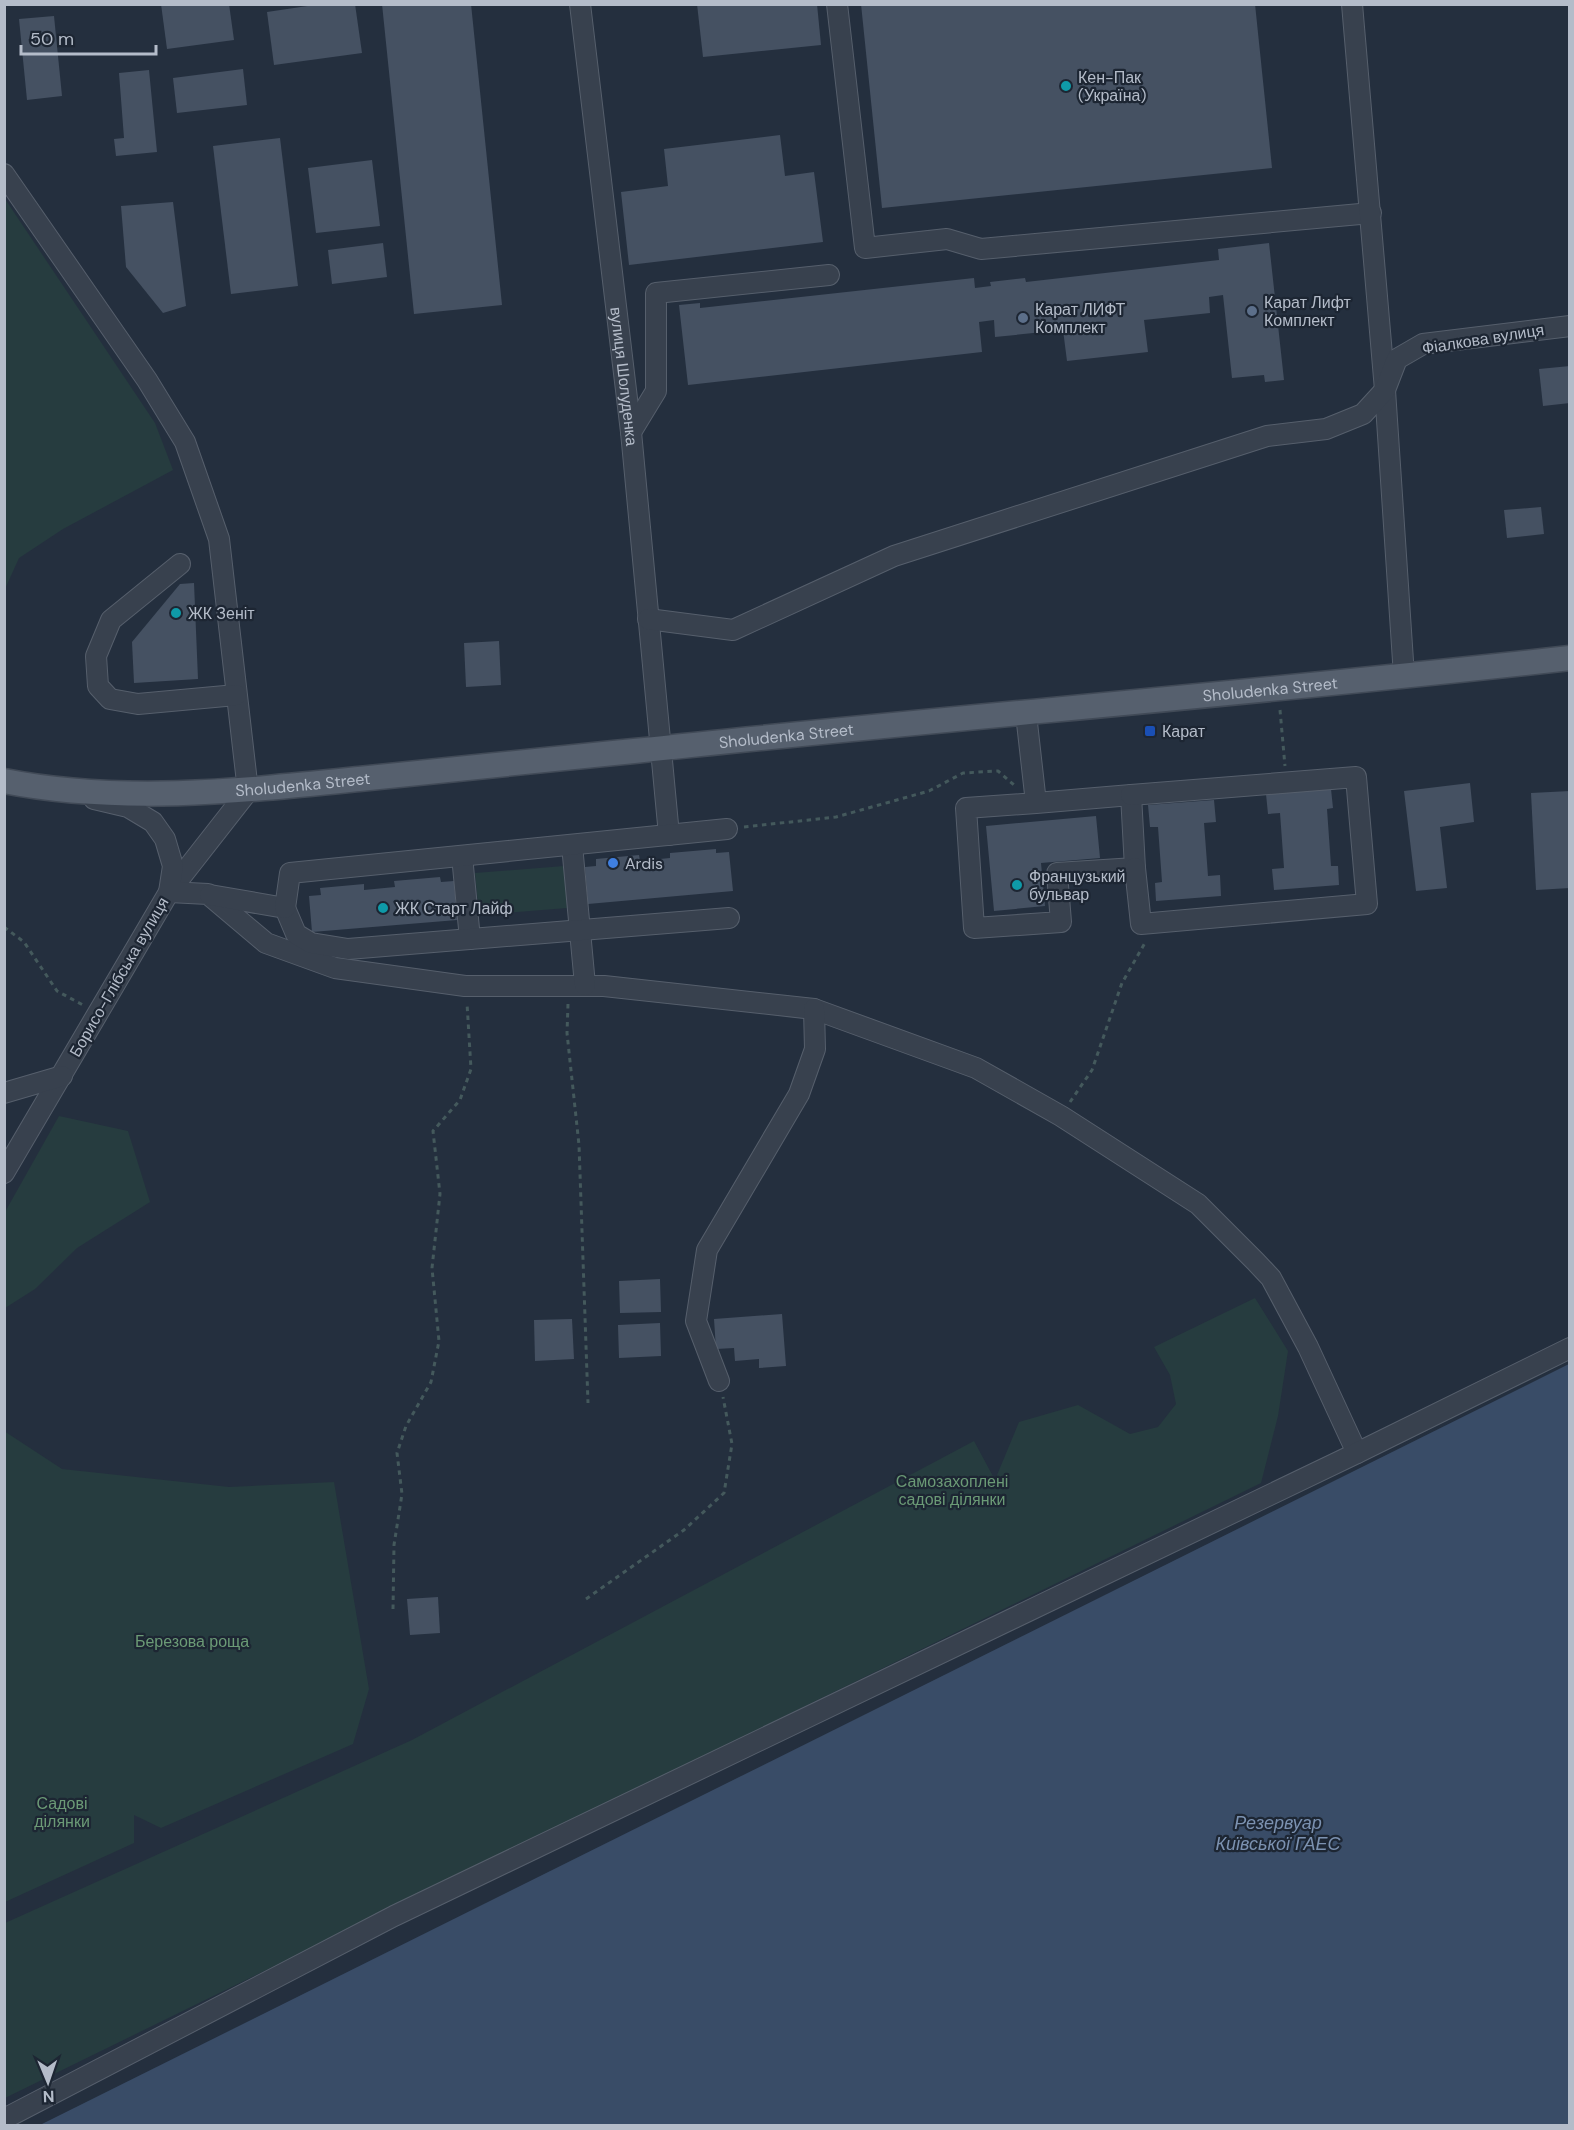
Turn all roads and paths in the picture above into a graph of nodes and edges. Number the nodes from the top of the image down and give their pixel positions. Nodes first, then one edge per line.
1 (580, 4) edge
2 (837, 4) edge
3 (1352, 4) edge
4 (4, 174) edge
5 (1371, 213) junction
6 (830, 275) dead end
7 (1569, 326) edge
8 (1385, 390) junction
9 (631, 432) junction
10 (180, 564) dead end
11 (648, 619) junction
12 (1569, 658) edge
13 (1404, 676) junction
14 (1278, 689) junction
15 (236, 695) junction
16 (1026, 714) junction
17 (660, 748) junction
18 (4, 781) edge
19 (1286, 783) junction
20 (47, 789) junction
21 (248, 790) junction
22 (1131, 795) junction
23 (1035, 803) junction
24 (727, 829) joint
25 (669, 835) junction
26 (572, 844) junction
27 (462, 856) junction
28 (1135, 868) junction
29 (169, 892) junction
30 (208, 894) junction
31 (285, 908) junction
32 (729, 918) dead end
33 (1157, 923) junction
34 (4, 927) edge
35 (580, 930) junction
36 (470, 939) junction
37 (577, 985) junction
38 (465, 986) junction
39 (814, 1009) junction
40 (98, 1013) junction
41 (62, 1076) junction
42 (4, 1093) edge
43 (1061, 1116) junction
44 (4, 1173) edge
45 (1569, 1348) edge
46 (719, 1381) joint
47 (588, 1403) dead end
48 (1357, 1453) junction
49 (586, 1599) dead end
50 (393, 1609) dead end
51 (4, 2119) edge

1 - 9 street, вулиця Шолуденка
2 - 5 street
3 - 5 street
4 - 15 street
5 - 8 street
6 - 9 street
7 - 8 street, Фіалкова вулиця
8 - 11 street
8 - 13 street
9 - 11 street, вулиця Шолуденка
10 - 15 street
11 - 17 street, вулиця Шолуденка
12 - 13 main road, Sholudenka Street
13 - 14 main road, Sholudenka Street
14 - 16 main road, Sholudenka Street
14 - 19 path
15 - 21 street
16 - 17 main road, Sholudenka Street
16 - 23 street
17 - 21 main road, Sholudenka Street
17 - 25 street, вулиця Шолуденка
18 - 20 main road, Sholudenka Street
19 - 22 street
19 - 33 street
20 - 21 main road, Sholudenka Street
20 - 29 street
21 - 29 street, Борисо-Глібська вулиця
22 - 23 street
22 - 28 street
23 - 24 path
23 - 28 street
24 - 25 street
25 - 26 street
26 - 27 street
26 - 35 street
27 - 31 street
27 - 36 street
28 - 33 street
29 - 30 street
29 - 40 street, Борисо-Глібська вулиця
30 - 31 street
30 - 38 street
31 - 36 street
32 - 35 street
33 - 43 path
34 - 40 path
35 - 36 street
35 - 37 street
37 - 38 street
37 - 39 street
37 - 47 path
38 - 50 path
39 - 43 street
39 - 46 street
40 - 41 street, Борисо-Глібська вулиця
41 - 42 street
41 - 44 street, Борисо-Глібська вулиця
43 - 48 street
45 - 48 street
46 - 49 path
48 - 51 street

